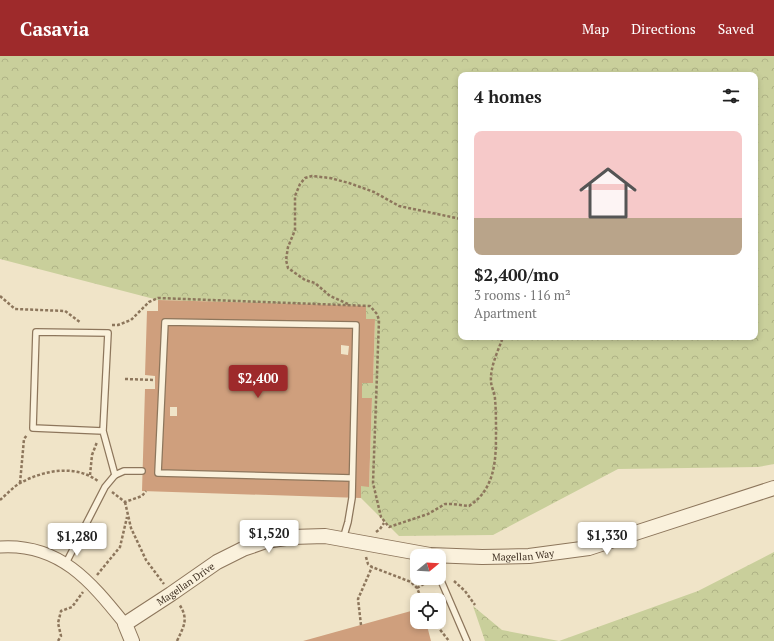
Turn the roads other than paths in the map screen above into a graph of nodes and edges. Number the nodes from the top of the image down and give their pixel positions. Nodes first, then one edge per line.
1 (103, 431) junction
2 (142, 471) dead end
3 (115, 475) junction
4 (352, 478) junction
5 (774, 488) edge
6 (343, 539) junction
7 (0, 548) edge
8 (410, 551) edge
9 (446, 556) edge
10 (66, 563) junction
11 (443, 585) edge
12 (125, 624) junction
13 (132, 641) edge
14 (467, 641) edge

1 - 1 lane
1 - 3 lane
2 - 3 lane
3 - 10 lane
4 - 4 lane
4 - 6 lane
5 - 9 street, Magellan Way
6 - 8 street, Magellan Drive
6 - 12 street, Magellan Drive
7 - 10 street
10 - 12 street
11 - 14 lane
12 - 13 street

